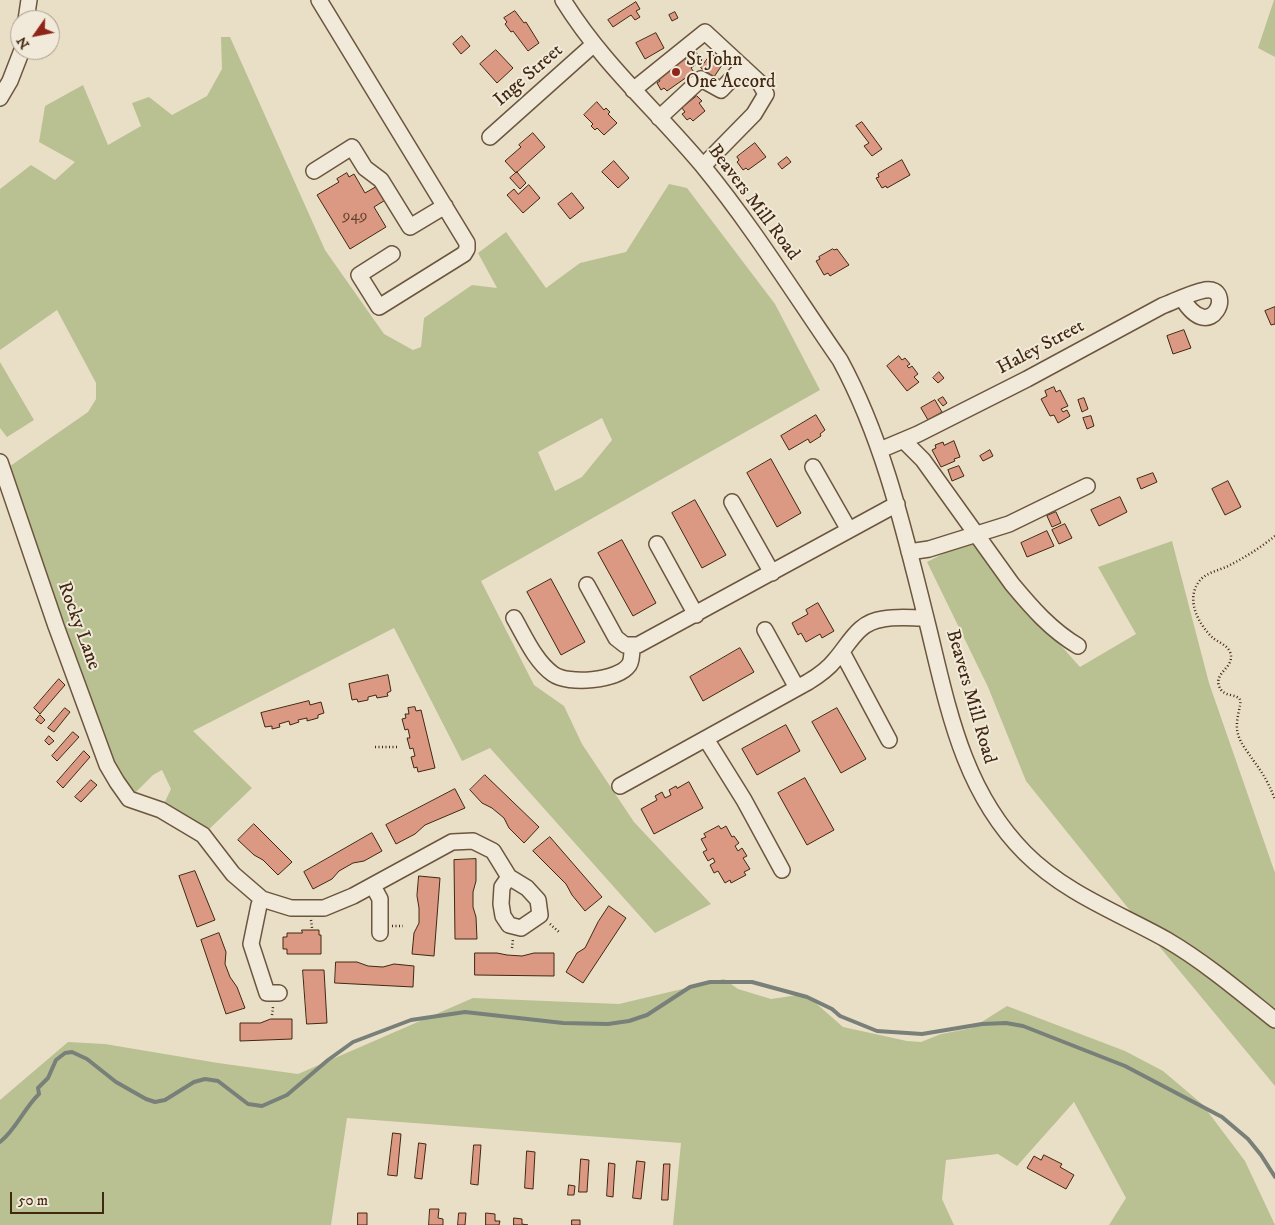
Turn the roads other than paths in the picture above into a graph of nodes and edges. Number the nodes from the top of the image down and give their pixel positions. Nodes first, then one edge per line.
1 (319, 0) edge
2 (563, 0) edge
3 (593, 45) junction
4 (18, 60) edge
5 (743, 67) junction
6 (633, 90) junction
7 (0, 98) edge
8 (659, 118) junction
9 (490, 137) dead end
10 (702, 166) junction
11 (314, 171) dead end
12 (445, 206) junction
13 (392, 254) dead end
14 (1182, 298) dead end
15 (904, 442) junction
16 (880, 450) junction
17 (0, 462) edge
18 (814, 467) dead end
19 (1087, 486) dead end
20 (732, 502) dead end
21 (896, 504) junction
22 (849, 530) junction
23 (976, 533) junction
24 (657, 544) dead end
25 (909, 552) junction
26 (772, 573) junction
27 (587, 585) dead end
28 (696, 615) junction
29 (514, 618) dead end
30 (926, 618) junction
31 (765, 630) dead end
32 (632, 646) junction
33 (1078, 646) dead end
34 (842, 652) junction
35 (797, 688) junction
36 (706, 739) junction
37 (889, 740) dead end
38 (620, 786) dead end
39 (782, 870) dead end
40 (509, 878) dead end
41 (373, 886) junction
42 (262, 899) junction
43 (385, 929) road end
44 (276, 998) road end
45 (1275, 1020) edge

1 - 12 street
2 - 3 street, Beavers Mill Road
3 - 6 street, Beavers Mill Road
3 - 9 street, Inge Street
4 - 7 street
5 - 6 street
5 - 8 street
5 - 10 street
6 - 8 street, Beavers Mill Road
8 - 10 street, Beavers Mill Road
10 - 16 street, Beavers Mill Road
11 - 12 street
12 - 13 street
14 - 15 street, Haley Street
15 - 16 street
15 - 23 street
16 - 21 street, Beavers Mill Road
17 - 42 street, Rocky Lane
18 - 22 street
19 - 23 street
20 - 26 street
21 - 22 street
21 - 25 street, Beavers Mill Road
22 - 26 street
23 - 25 street
23 - 33 street
24 - 28 street
25 - 30 street, Beavers Mill Road
26 - 28 street
27 - 32 street
28 - 32 street
29 - 32 street
30 - 34 street
30 - 45 street, Beavers Mill Road
31 - 35 street
34 - 35 street
34 - 37 street
35 - 36 street
36 - 38 street
36 - 39 street
40 - 41 street
41 - 42 street
41 - 43 street
42 - 44 street

